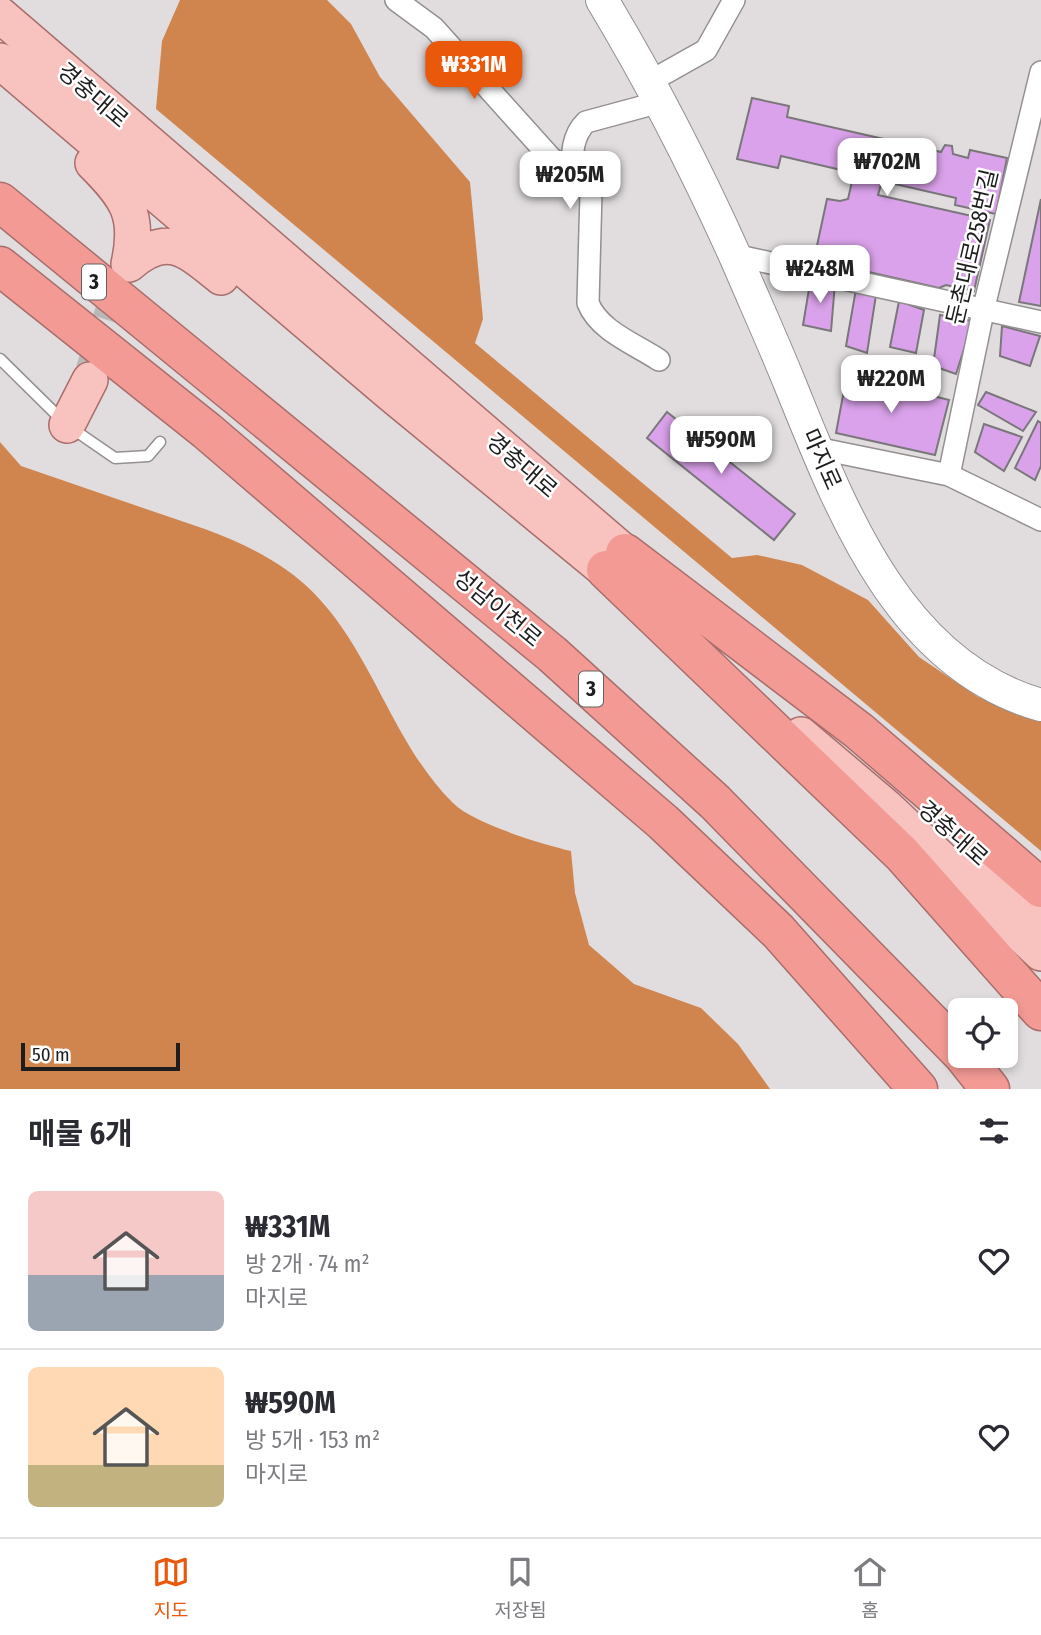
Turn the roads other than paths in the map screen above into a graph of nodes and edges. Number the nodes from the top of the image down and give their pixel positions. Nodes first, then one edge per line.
1 (396, 0) edge
2 (602, 0) edge
3 (734, 0) edge
4 (0, 15) edge
5 (0, 61) edge
6 (1041, 72) edge
7 (34, 90) junction
8 (655, 92) junction
9 (572, 173) junction
10 (0, 202) edge
11 (734, 255) junction
12 (0, 266) edge
13 (984, 307) junction
14 (1041, 322) edge
15 (0, 359) edge
16 (659, 359) dead end
17 (90, 380) tunnel mouth
18 (390, 393) junction
19 (67, 425) junction
20 (160, 442) dead end
21 (816, 448) junction
22 (949, 475) junction
23 (1041, 520) edge
24 (615, 561) junction
25 (1041, 705) edge
26 (1041, 888) edge
27 (1041, 918) edge
28 (1041, 953) edge
29 (1041, 1011) edge
30 (948, 1040) edge
31 (973, 1068) edge
32 (918, 1089) edge
33 (990, 1089) edge

1 - 9 street
2 - 8 main road, 마지로
3 - 8 street
4 - 24 main road, 경충대로
5 - 7 main road, 경충대로
6 - 13 street, 둔촌대로258번길
7 - 18 main road, 경충대로
7 - 18 main road
8 - 9 street
8 - 11 main road, 마지로
9 - 16 street
10 - 30 highway, 성남이천로 / 3
11 - 13 street
11 - 21 main road, 마지로
12 - 32 highway, 3
13 - 14 street
13 - 22 street, 둔촌대로258번길
15 - 19 lane
17 - 19 main road
18 - 24 main road, 경충대로
19 - 20 lane
21 - 22 street
21 - 25 main road, 마지로
22 - 23 street
24 - 26 highway
24 - 27 main road, 경충대로
24 - 28 main road, 경충대로
24 - 29 highway
31 - 33 highway, 성남이천로 / 3

